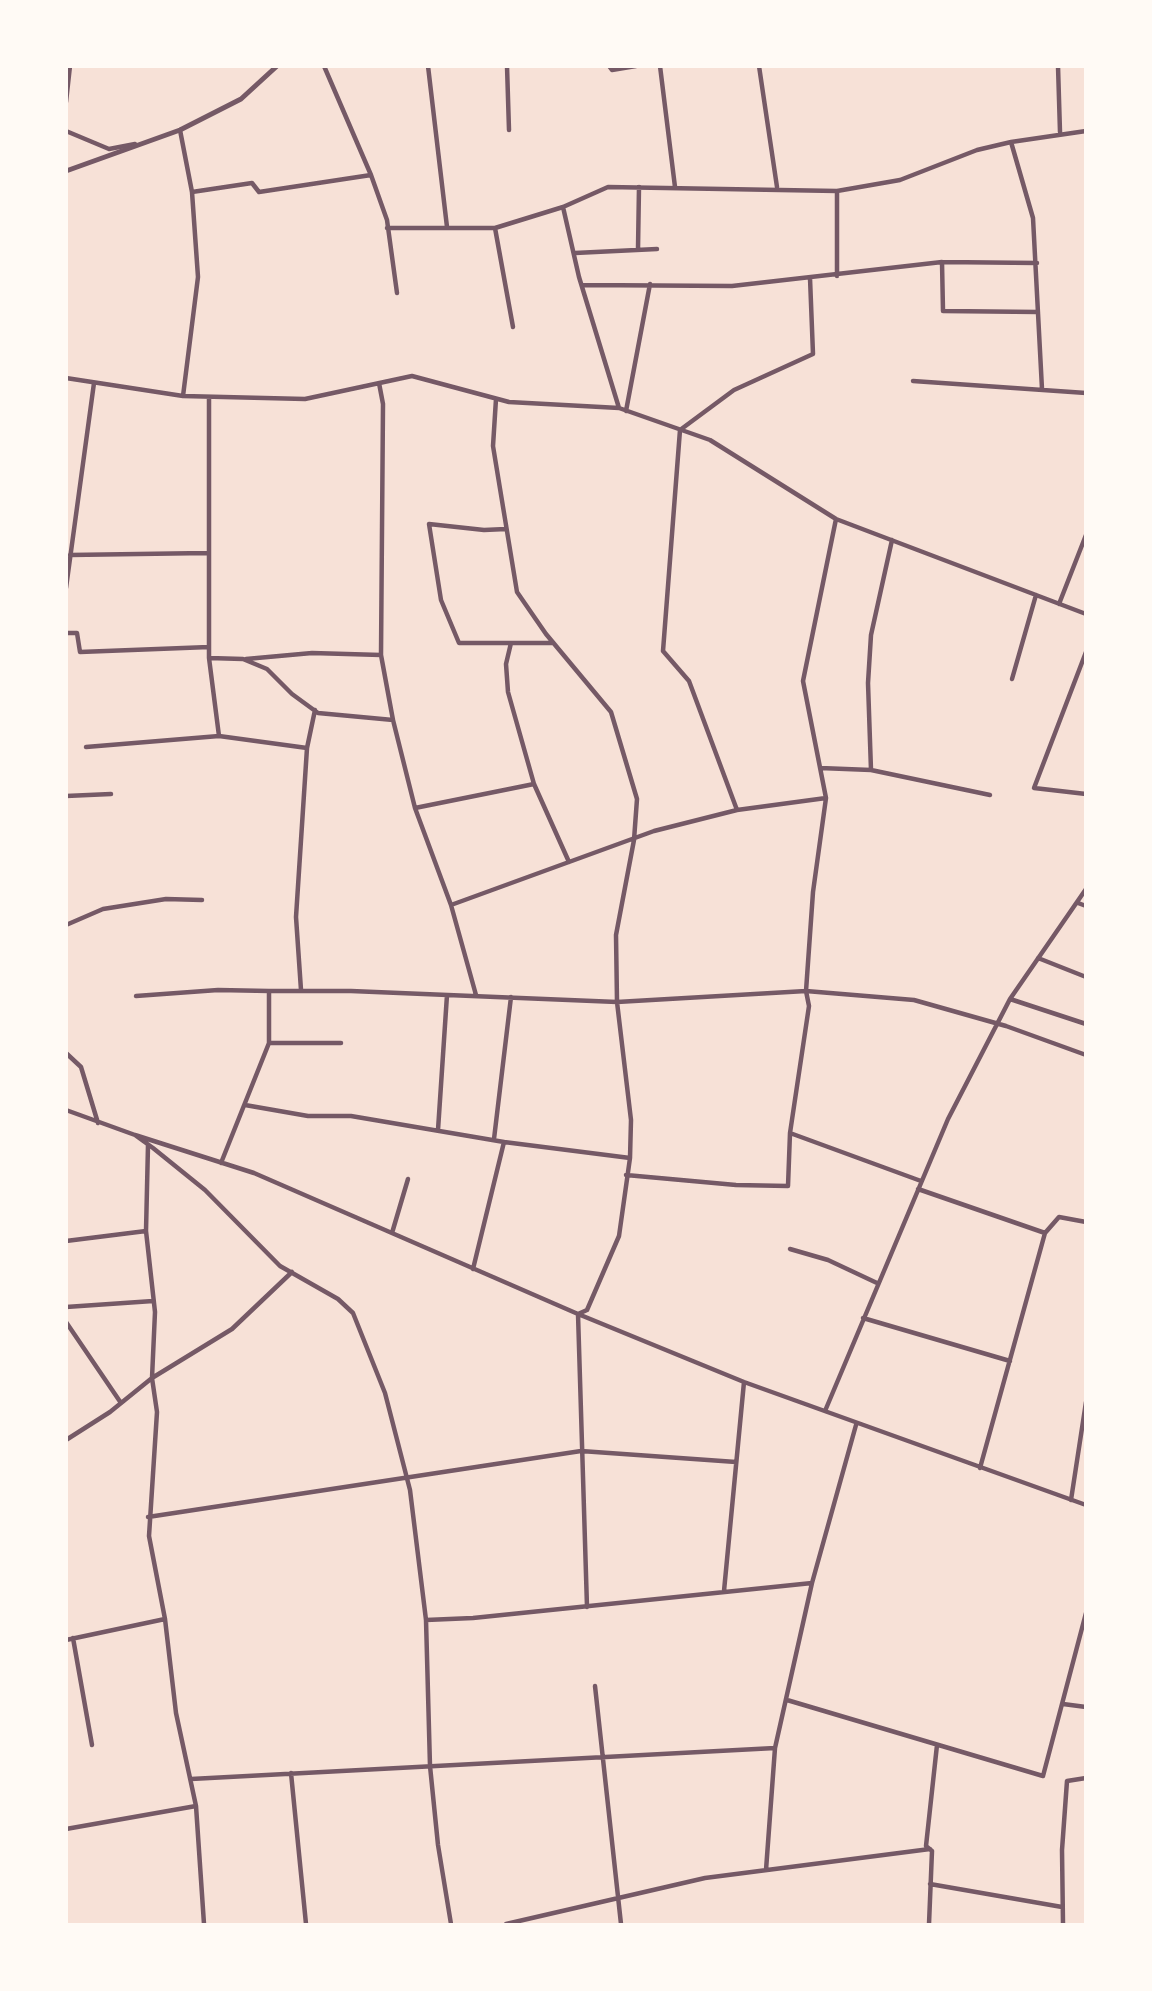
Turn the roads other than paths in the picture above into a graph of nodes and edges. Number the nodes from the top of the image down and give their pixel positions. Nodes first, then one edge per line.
1 (70, 66) edge
2 (277, 66) edge
3 (324, 66) edge
4 (428, 66) edge
5 (507, 66) edge
6 (609, 66) edge
7 (636, 66) edge
8 (661, 66) edge
9 (760, 66) edge
10 (1058, 66) edge
11 (66, 102) edge
12 (180, 130) junction
13 (509, 130) dead end
14 (66, 131) edge
15 (1086, 131) edge
16 (1060, 132) junction
17 (149, 141) junction
18 (1011, 142) junction
19 (66, 171) edge
20 (371, 175) junction
21 (639, 187) junction
22 (675, 187) junction
23 (777, 187) junction
24 (837, 191) junction
25 (192, 192) junction
26 (563, 207) junction
27 (447, 227) junction
28 (387, 228) junction
29 (495, 228) junction
30 (657, 249) dead end
31 (638, 250) junction
32 (575, 253) junction
33 (942, 262) junction
34 (1037, 263) junction
35 (837, 276) junction
36 (810, 278) junction
37 (650, 284) junction
38 (582, 285) junction
39 (397, 293) dead end
40 (1038, 312) junction
41 (513, 327) dead end
42 (66, 378) edge
43 (913, 381) dead end
44 (94, 383) junction
45 (379, 383) junction
46 (1042, 389) junction
47 (1086, 393) edge
48 (183, 396) junction
49 (209, 398) junction
50 (496, 399) junction
51 (619, 408) junction
52 (626, 411) junction
53 (680, 430) junction
54 (836, 519) junction
55 (506, 529) junction
56 (1086, 535) edge
57 (892, 540) junction
58 (207, 554) junction
59 (70, 555) junction
60 (66, 588) edge
61 (1036, 595) junction
62 (1059, 604) junction
63 (1086, 614) edge
64 (66, 633) edge
65 (511, 643) junction
66 (553, 643) junction
67 (209, 647) junction
68 (1086, 652) edge
69 (381, 655) junction
70 (209, 658) junction
71 (243, 659) junction
72 (1012, 678) dead end
73 (315, 710) junction
74 (393, 720) junction
75 (219, 736) junction
76 (86, 747) dead end
77 (307, 748) junction
78 (820, 768) junction
79 (871, 770) junction
80 (534, 784) junction
81 (111, 794) dead end
82 (1086, 794) edge
83 (990, 795) dead end
84 (66, 796) edge
85 (826, 798) junction
86 (415, 808) junction
87 (737, 810) junction
88 (634, 840) junction
89 (569, 862) junction
90 (1086, 889) edge
91 (202, 900) dead end
92 (1078, 903) junction
93 (451, 905) junction
94 (1086, 906) edge
95 (66, 925) edge
96 (1038, 958) junction
97 (1086, 976) edge
98 (301, 990) junction
99 (269, 991) junction
100 (806, 991) junction
101 (447, 995) junction
102 (136, 996) dead end
103 (477, 996) junction
104 (511, 997) junction
105 (1010, 999) junction
106 (617, 1002) junction
107 (997, 1024) junction
108 (1086, 1024) edge
109 (341, 1042) dead end
110 (269, 1043) junction
111 (66, 1053) edge
112 (1086, 1055) edge
113 (245, 1105) junction
114 (66, 1110) edge
115 (98, 1124) junction
116 (438, 1130) junction
117 (790, 1133) junction
118 (135, 1135) junction
119 (494, 1139) junction
120 (504, 1142) junction
121 (148, 1144) junction
122 (630, 1158) junction
123 (221, 1163) junction
124 (626, 1175) junction
125 (408, 1179) dead end
126 (921, 1181) junction
127 (918, 1189) junction
128 (1085, 1221) edge
129 (146, 1230) junction
130 (392, 1233) junction
131 (1045, 1233) junction
132 (66, 1241) edge
133 (790, 1249) dead end
134 (473, 1269) junction
135 (292, 1272) junction
136 (877, 1283) junction
137 (153, 1301) junction
138 (66, 1307) edge
139 (578, 1314) junction
140 (863, 1318) junction
141 (66, 1322) edge
142 (1010, 1361) junction
143 (152, 1378) junction
144 (744, 1382) junction
145 (1086, 1402) edge
146 (121, 1403) junction
147 (825, 1412) junction
148 (856, 1425) junction
149 (66, 1440) edge
150 (581, 1451) junction
151 (736, 1462) junction
152 (980, 1468) junction
153 (406, 1478) junction
154 (1071, 1500) junction
155 (1086, 1506) edge
156 (148, 1517) junction
157 (812, 1583) junction
158 (724, 1591) junction
159 (587, 1607) junction
160 (1086, 1613) edge
161 (165, 1619) junction
162 (426, 1620) junction
163 (74, 1638) junction
164 (66, 1640) edge
165 (595, 1686) dead end
166 (787, 1699) junction
167 (1063, 1704) junction
168 (1086, 1707) edge
169 (92, 1745) dead end
170 (937, 1745) junction
171 (775, 1748) junction
172 (601, 1758) junction
173 (430, 1766) junction
174 (290, 1773) junction
175 (1086, 1778) edge
176 (191, 1779) junction
177 (196, 1806) junction
178 (66, 1829) edge
179 (930, 1849) junction
180 (766, 1870) junction
181 (930, 1884) junction
182 (616, 1898) junction
183 (1062, 1907) junction
184 (204, 1924) edge
185 (306, 1924) edge
186 (451, 1924) edge
187 (506, 1924) edge
188 (621, 1924) edge
189 (929, 1924) edge
190 (1063, 1924) edge

1 - 11 street
2 - 12 street
3 - 20 street
4 - 27 street
5 - 13 street
6 - 7 street
8 - 22 street
9 - 23 street
10 - 16 street
12 - 17 street
12 - 25 street
14 - 17 street
15 - 16 street
16 - 18 street
17 - 19 street
18 - 24 street
18 - 34 street
20 - 25 street
20 - 28 street
21 - 22 street
21 - 26 street
21 - 31 street
22 - 23 street
23 - 24 street
24 - 35 street
25 - 48 street
26 - 29 street
26 - 32 street
27 - 28 street
27 - 29 street
28 - 39 street
29 - 41 street
30 - 31 street
31 - 32 street
32 - 38 street
33 - 34 street
33 - 35 street
33 - 40 street
34 - 40 street
35 - 36 street
36 - 37 street
36 - 53 street
37 - 38 street
37 - 52 street
38 - 51 street
40 - 46 street
42 - 44 street
43 - 46 street
44 - 48 street
44 - 59 street
45 - 49 street
45 - 50 street
45 - 69 street
46 - 47 street
48 - 49 street
49 - 58 street
50 - 51 street
50 - 55 street
51 - 52 street
52 - 53 street
53 - 54 street
53 - 87 street
54 - 57 street
54 - 78 street
55 - 65 street
55 - 66 street
56 - 62 street
57 - 61 street
57 - 79 street
58 - 59 street
58 - 67 street
59 - 60 street
61 - 62 street
61 - 72 street
62 - 63 street
64 - 67 street
65 - 66 street
65 - 80 street
66 - 88 street
67 - 70 street
68 - 82 street
69 - 71 street
69 - 74 street
70 - 71 street
70 - 75 street
71 - 73 street
73 - 74 street
73 - 77 street
74 - 86 street
75 - 76 street
75 - 77 street
77 - 98 street
78 - 79 street
78 - 85 street
79 - 83 street
80 - 86 street
80 - 89 street
81 - 84 street
85 - 87 street
85 - 100 street
86 - 93 street
87 - 88 street
88 - 89 street
88 - 106 street
89 - 93 street
90 - 92 street
91 - 95 street
92 - 94 street
92 - 96 street
93 - 103 street
96 - 97 street
96 - 105 street
98 - 99 street
98 - 101 street
99 - 102 street
99 - 110 street
100 - 106 street
100 - 107 street
100 - 117 street
101 - 103 street
101 - 116 street
103 - 104 street
104 - 106 street
104 - 119 street
105 - 107 street
105 - 108 street
106 - 122 street
107 - 112 street
107 - 126 street
109 - 110 street
110 - 113 street
111 - 115 street
113 - 116 street
113 - 123 street
114 - 115 street
115 - 118 street
116 - 119 street
117 - 124 street
117 - 126 street
118 - 121 street
118 - 123 street
119 - 120 street
120 - 122 street
120 - 134 street
121 - 129 street
121 - 135 street
122 - 124 street
123 - 130 street
124 - 139 street
125 - 130 street
126 - 127 street
127 - 131 street
127 - 136 street
128 - 131 street
129 - 132 street
129 - 137 street
130 - 134 street
131 - 142 street
133 - 136 street
134 - 139 street
135 - 143 street
135 - 153 street
136 - 140 street
137 - 138 street
137 - 143 street
139 - 144 street
139 - 150 street
140 - 142 street
140 - 147 street
141 - 146 street
142 - 152 street
143 - 146 street
143 - 156 street
144 - 147 street
144 - 151 street
145 - 154 street
146 - 149 street
147 - 148 street
148 - 152 street
148 - 157 street
150 - 151 street
150 - 153 street
150 - 159 street
151 - 158 street
152 - 154 street
153 - 156 street
153 - 162 street
154 - 155 street
156 - 161 street
157 - 158 street
157 - 166 street
158 - 159 street
159 - 162 street
160 - 167 street
161 - 163 street
161 - 176 street
162 - 173 street
163 - 164 street
163 - 169 street
165 - 172 street
166 - 170 street
166 - 171 street
167 - 168 street
167 - 170 street
170 - 179 street
171 - 172 street
171 - 180 street
172 - 173 street
172 - 182 street
173 - 174 street
173 - 186 street
174 - 176 street
174 - 185 street
175 - 183 street
176 - 177 street
177 - 178 street
177 - 184 street
179 - 180 street
179 - 181 street
180 - 182 street
181 - 183 street
181 - 189 street
182 - 187 street
182 - 188 street
183 - 190 street

